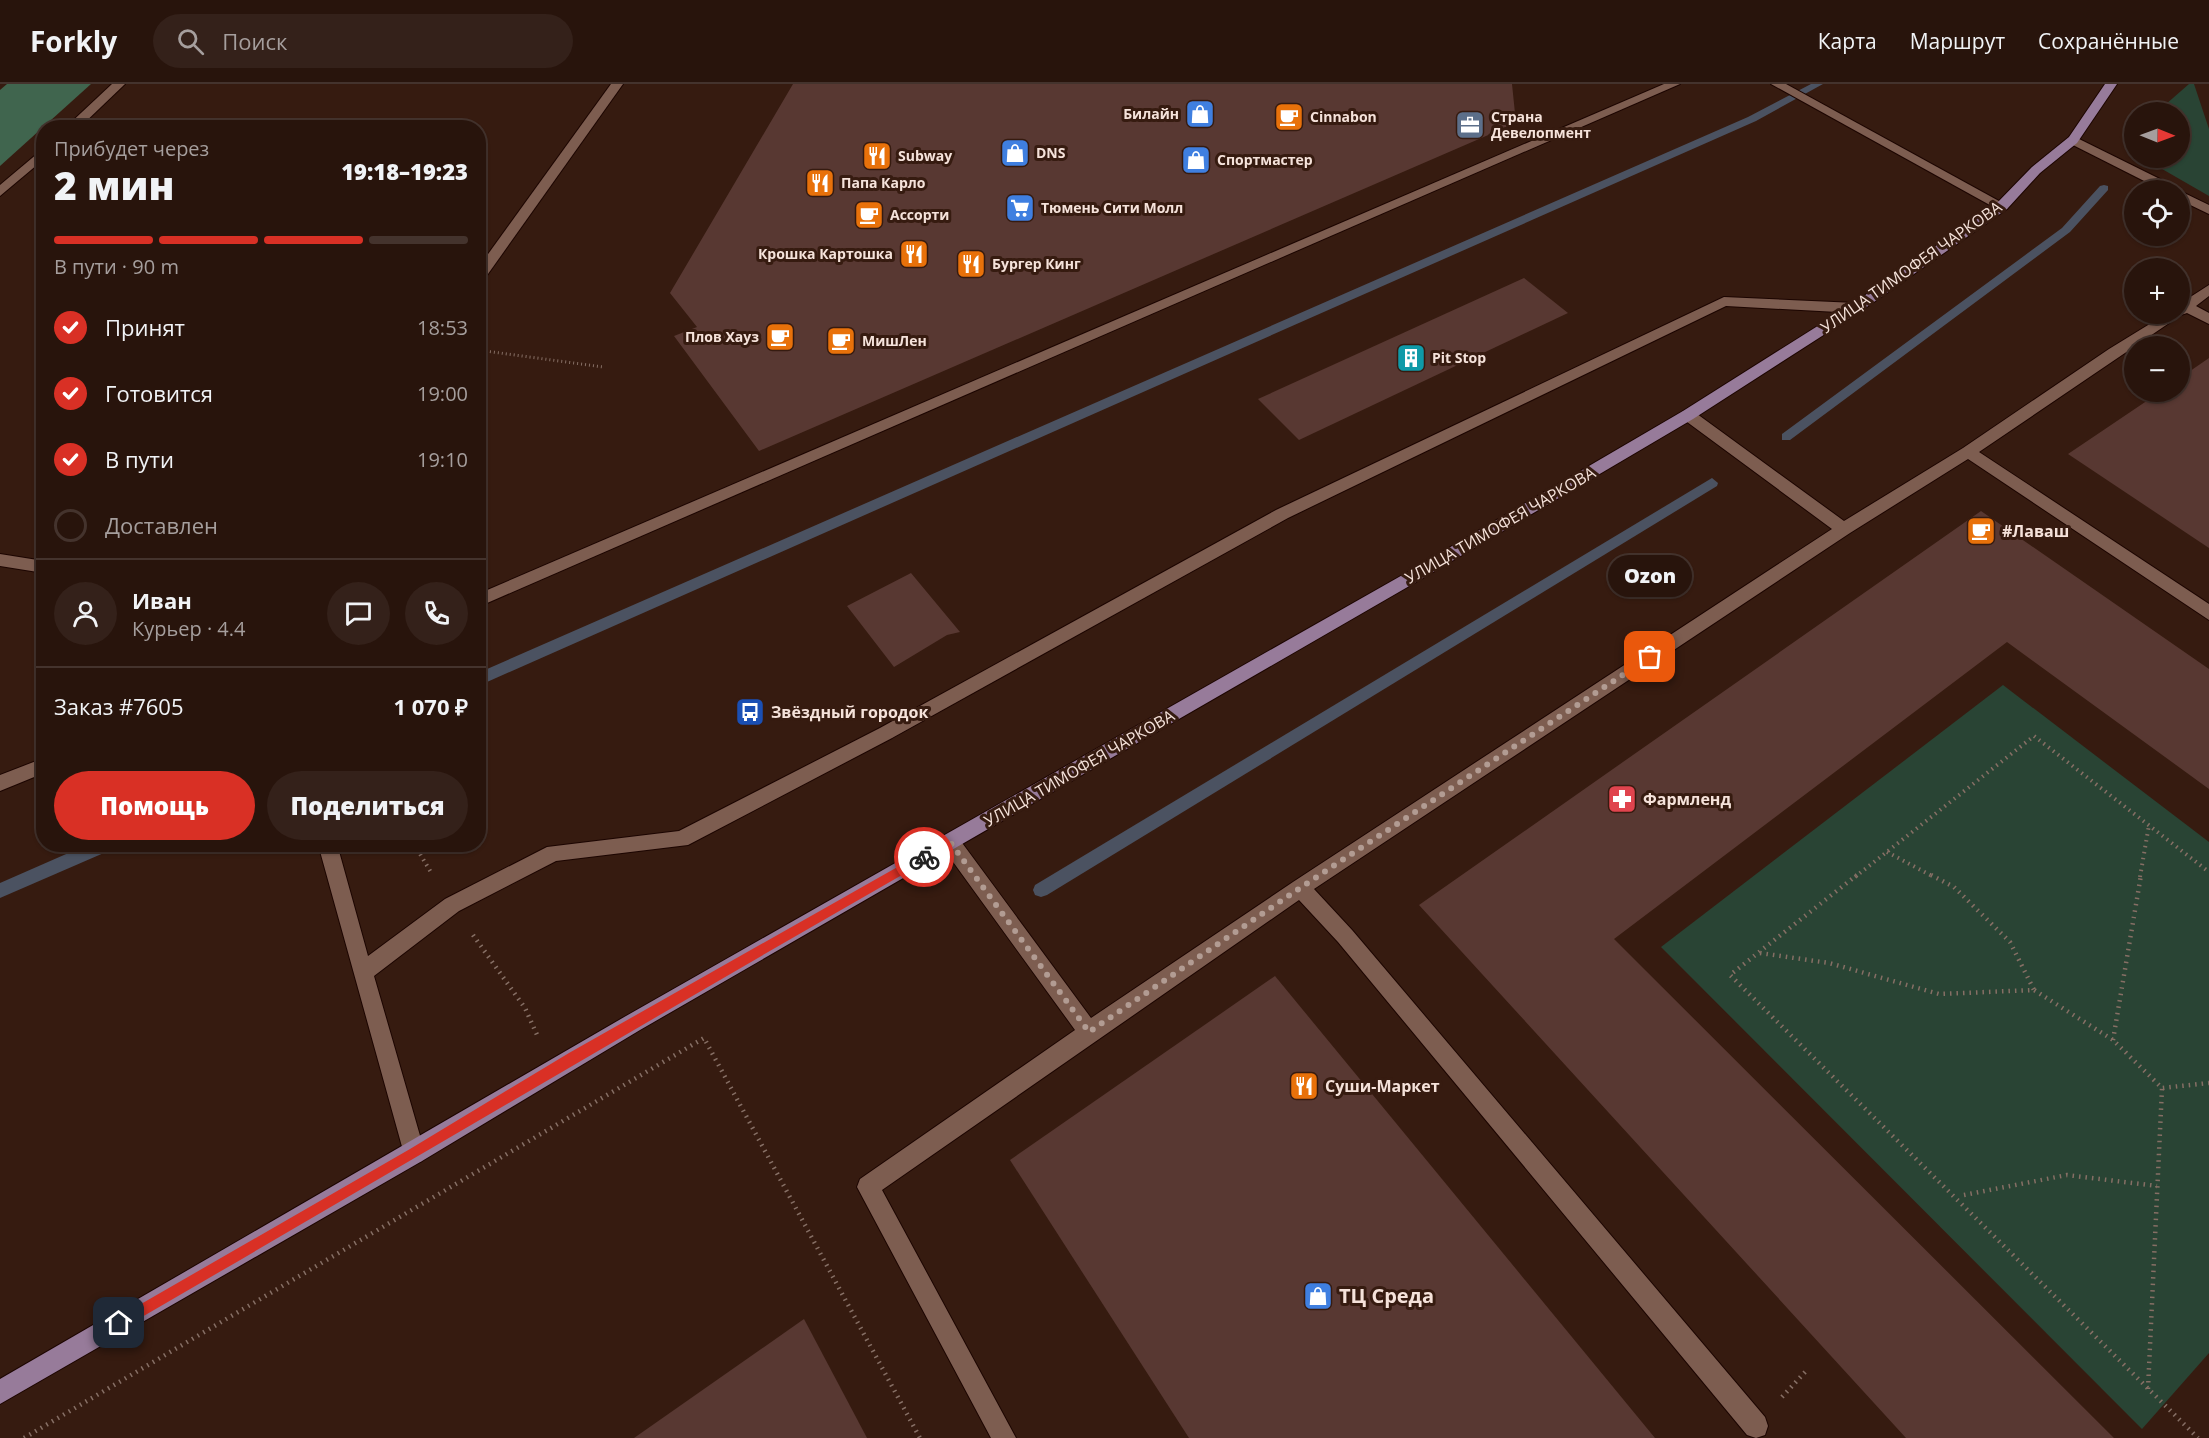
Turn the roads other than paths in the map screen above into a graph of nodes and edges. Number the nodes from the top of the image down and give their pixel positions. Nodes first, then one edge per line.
1 (119, 84) edge
2 (617, 84) edge
3 (1674, 84) edge
4 (1777, 84) edge
5 (2111, 84) edge
6 (80, 120) edge
7 (2073, 140) junction
8 (36, 159) edge
9 (2151, 180) edge
10 (0, 192) edge
11 (2190, 200) edge
12 (2002, 206) junction
13 (2209, 210) edge
14 (486, 267) edge
15 (2209, 289) edge
16 (2190, 303) edge
17 (1856, 308) junction
18 (2190, 313) edge
19 (2209, 319) edge
20 (2157, 324) edge
21 (1688, 415) junction
22 (1968, 452) junction
23 (1844, 529) junction
24 (0, 560) edge
25 (36, 566) edge
26 (486, 598) edge
27 (2209, 613) edge
28 (36, 768) edge
29 (0, 783) edge
30 (950, 842) junction
31 (329, 852) edge
32 (1300, 888) junction
33 (363, 972) junction
34 (1089, 1032) junction
35 (414, 1153) junction
36 (0, 1392) edge
37 (1756, 1426) dead end
38 (1004, 1438) edge

1 - 6 lane
2 - 14 lane
3 - 26 lane
4 - 12 lane
5 - 7 main road, УЛИЦА ТИМОФЕЯ ЧАРКОВА
7 - 9 lane
7 - 12 main road, УЛИЦА ТИМОФЕЯ ЧАРКОВА
8 - 10 lane
11 - 13 lane
12 - 17 main road, УЛИЦА ТИМОФЕЯ ЧАРКОВА
15 - 16 lane
17 - 21 main road, УЛИЦА ТИМОФЕЯ ЧАРКОВА
17 - 33 lane
18 - 19 lane
20 - 22 lane
21 - 23 lane
21 - 30 main road, УЛИЦА ТИМОФЕЯ ЧАРКОВА
22 - 23 lane
22 - 27 lane
23 - 32 lane
24 - 25 lane
28 - 29 lane
30 - 34 lane
30 - 35 main road, УЛИЦА ТИМОФЕЯ ЧАРКОВА
31 - 33 lane
32 - 34 lane
32 - 37 lane
33 - 35 lane
34 - 38 lane
35 - 36 main road, УЛИЦА ТИМОФЕЯ ЧАРКОВА

